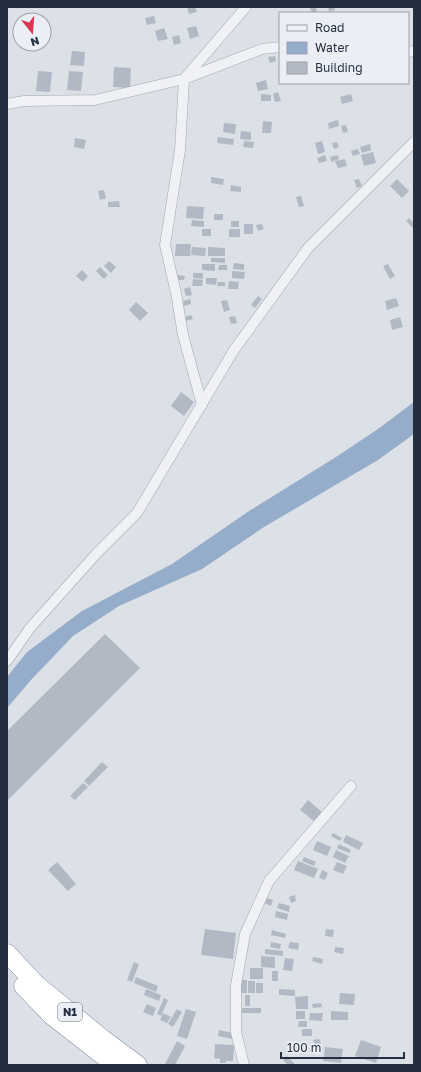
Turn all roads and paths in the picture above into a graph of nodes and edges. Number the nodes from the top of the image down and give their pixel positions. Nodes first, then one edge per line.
1 (246, 7) edge
2 (279, 47) edge
3 (184, 79) junction
4 (7, 104) edge
5 (414, 142) edge
6 (202, 405) junction
7 (7, 661) edge
8 (351, 786) dead end
9 (7, 953) edge
10 (7, 969) edge
11 (115, 1065) edge
12 (138, 1065) edge
13 (244, 1065) edge

1 - 3 street
2 - 3 street
3 - 4 street
3 - 6 street
5 - 6 street
6 - 7 street
8 - 13 street
9 - 12 highway, N1
10 - 11 highway, N1

